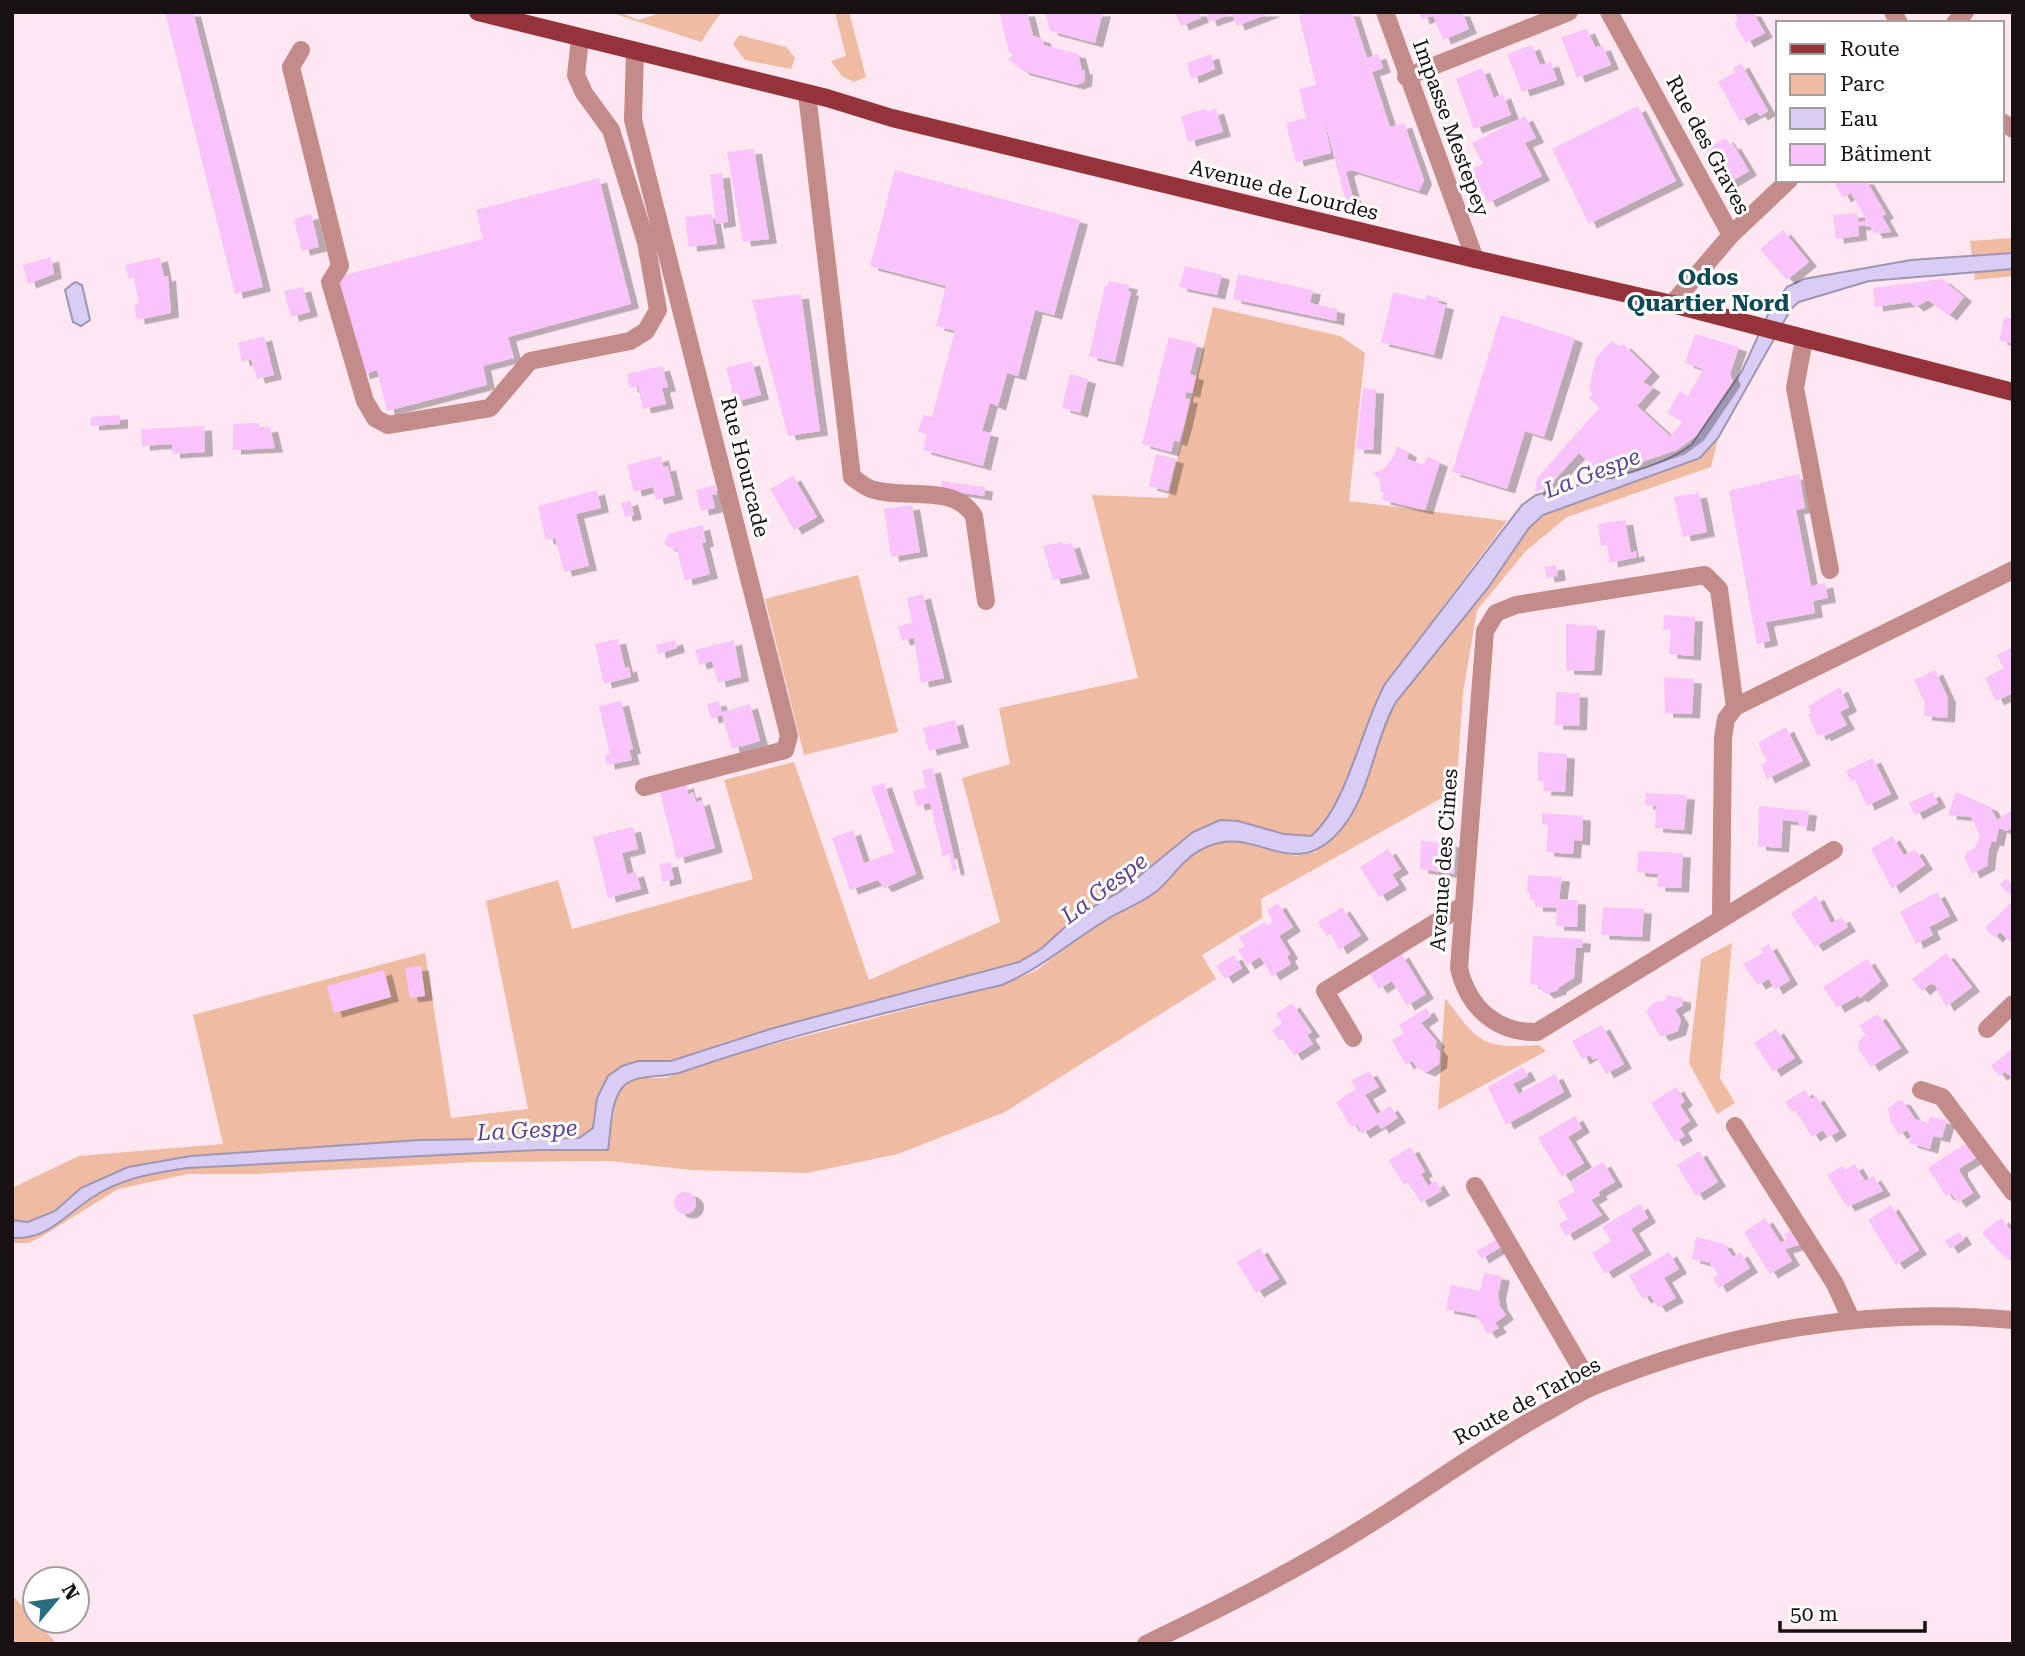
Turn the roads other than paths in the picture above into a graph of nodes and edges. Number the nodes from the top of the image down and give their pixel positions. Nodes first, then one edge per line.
1 (478, 12) edge
2 (1385, 12) edge
3 (1569, 12) edge
4 (1609, 12) edge
5 (580, 39) junction
6 (301, 50) dead end
7 (635, 51) junction
8 (1406, 76) junction
9 (807, 94) junction
10 (1787, 182) edge
11 (1731, 235) junction
12 (1475, 259) junction
13 (1672, 304) junction
14 (1797, 337) junction
15 (2013, 392) edge
16 (1830, 570) dead end
17 (2013, 570) edge
18 (986, 601) dead end
19 (1735, 707) junction
20 (644, 787) dead end
21 (1834, 850) dead end
22 (1464, 905) junction
23 (1721, 917) junction
24 (2013, 1004) edge
25 (1987, 1030) dead end
26 (1353, 1038) dead end
27 (1921, 1090) dead end
28 (1735, 1126) dead end
29 (1475, 1186) dead end
30 (2013, 1192) edge
31 (1851, 1318) junction
32 (2013, 1320) edge
33 (1592, 1387) junction
34 (1146, 1644) edge

1 - 5 main road, Avenue de Lourdes
2 - 8 street, Impasse Mestepey
3 - 8 street
4 - 11 street, Rue des Graves
5 - 6 street
5 - 7 main road, Avenue de Lourdes
7 - 9 main road, Avenue de Lourdes
7 - 20 street, Rue Hourcade
8 - 12 street, Impasse Mestepey
9 - 12 main road, Avenue de Lourdes
9 - 18 street
10 - 11 street, Rue des Graves
11 - 13 street, Rue des Graves
12 - 13 main road, Avenue de Lourdes
13 - 14 main road, Avenue de Lourdes
14 - 15 main road, Avenue de Lourdes
14 - 16 street
17 - 19 street
19 - 22 street, Avenue des Cimes
19 - 23 street, Avenue des Cimes
21 - 23 street
22 - 23 street, Avenue des Cimes
22 - 26 street
24 - 25 street
27 - 30 street
28 - 31 street
29 - 33 street
31 - 32 street, Route de Tarbes
31 - 33 street, Route de Tarbes
33 - 34 street, Route de Tarbes

